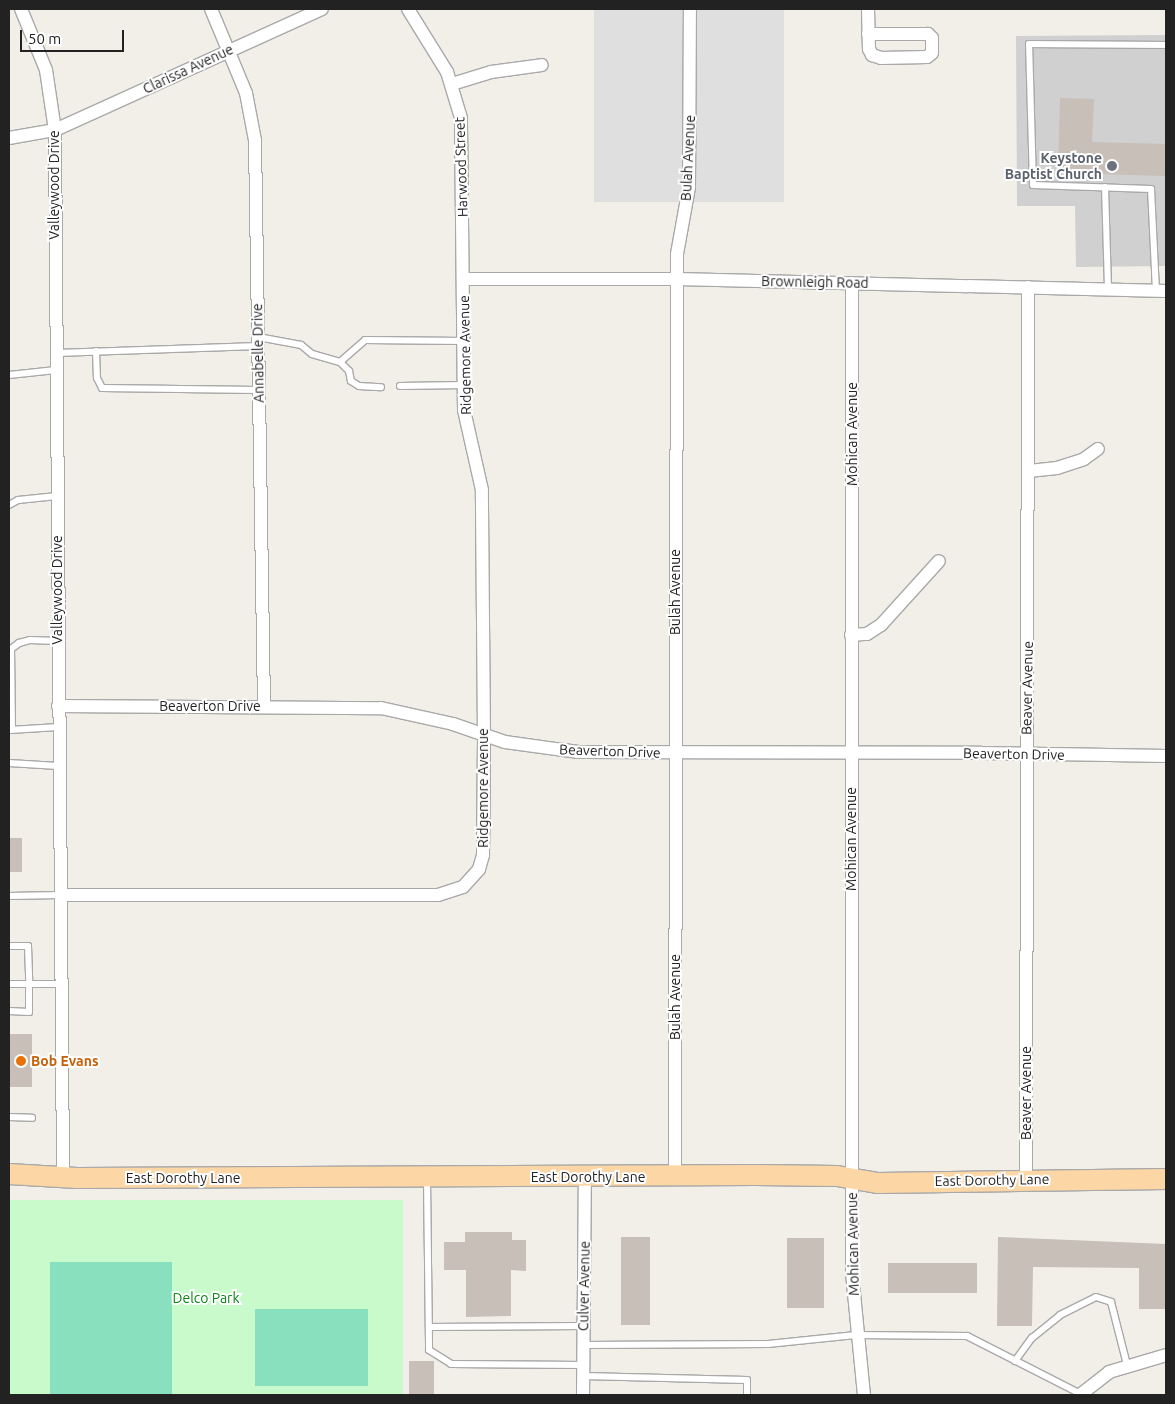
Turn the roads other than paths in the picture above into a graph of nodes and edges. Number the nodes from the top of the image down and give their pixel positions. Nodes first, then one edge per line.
1 (21, 9) edge
2 (210, 9) edge
3 (322, 9) edge
4 (408, 9) edge
5 (690, 9) edge
6 (868, 9) edge
7 (868, 34) junction
8 (1166, 45) edge
9 (228, 50) junction
10 (542, 65) dead end
11 (452, 84) junction
12 (55, 130) junction
13 (9, 138) edge
14 (1105, 187) junction
15 (463, 279) junction
16 (677, 280) junction
17 (852, 283) junction
18 (1028, 287) junction
19 (1108, 289) junction
20 (1161, 291) edge
21 (258, 341) junction
22 (464, 341) junction
23 (96, 351) junction
24 (55, 353) junction
25 (340, 362) junction
26 (56, 370) junction
27 (9, 375) edge
28 (464, 385) junction
29 (400, 386) dead end
30 (380, 387) dead end
31 (258, 390) junction
32 (1098, 449) dead end
33 (1029, 471) junction
34 (56, 496) junction
35 (9, 506) edge
36 (939, 561) dead end
37 (851, 635) junction
38 (57, 640) junction
39 (58, 706) junction
40 (264, 706) junction
41 (58, 728) junction
42 (10, 730) edge
43 (484, 736) junction
44 (675, 753) junction
45 (851, 753) junction
46 (1026, 755) junction
47 (1166, 756) edge
48 (9, 763) edge
49 (58, 766) junction
50 (60, 895) junction
51 (9, 896) edge
52 (9, 946) edge
53 (9, 984) edge
54 (29, 984) junction
55 (59, 984) junction
56 (9, 1012) edge
57 (9, 1117) edge
58 (32, 1118) dead end
59 (9, 1174) edge
60 (63, 1176) junction
61 (584, 1176) junction
62 (675, 1177) junction
63 (428, 1178) junction
64 (852, 1179) junction
65 (1026, 1179) junction
66 (1166, 1179) edge
67 (428, 1326) junction
68 (583, 1326) junction
69 (856, 1335) junction
70 (583, 1345) junction
71 (1166, 1355) edge
72 (1015, 1362) junction
73 (1127, 1365) junction
74 (583, 1371) junction
75 (1080, 1394) edge
76 (583, 1395) edge
77 (747, 1395) edge
78 (864, 1395) edge

1 - 12 street, Valleywood Drive
2 - 9 street, Annabelle Drive
3 - 9 street, Clarissa Avenue
4 - 11 street, Harwood Street
5 - 16 street, Bulah Avenue
6 - 7 street
7 - 7 street
8 - 14 lane
9 - 12 street, Clarissa Avenue
9 - 21 street, Annabelle Drive
10 - 11 street
11 - 15 street, Harwood Street
12 - 13 street, Clarissa Avenue
12 - 24 street, Valleywood Drive
14 - 19 lane
14 - 20 lane
15 - 16 street, Brownleigh Road
15 - 22 street, Ridgemore Avenue
16 - 17 street, Brownleigh Road
16 - 44 street, Bulah Avenue
17 - 18 street, Brownleigh Road
17 - 37 street, Mohican Avenue
18 - 19 street, Brownleigh Road
18 - 33 street, Beaver Avenue
19 - 20 street, Brownleigh Road
21 - 23 lane
21 - 25 lane
21 - 31 street, Annabelle Drive
22 - 25 lane
22 - 28 street, Ridgemore Avenue
23 - 24 lane
23 - 31 lane
24 - 26 street, Valleywood Drive
25 - 30 lane
26 - 27 lane
26 - 34 street, Valleywood Drive
28 - 29 lane
28 - 43 street, Ridgemore Avenue
31 - 40 street, Annabelle Drive
32 - 33 street
33 - 46 street, Beaver Avenue
34 - 35 lane
34 - 38 street, Valleywood Drive
36 - 37 street
37 - 45 street, Mohican Avenue
38 - 39 street, Valleywood Drive
38 - 42 lane
39 - 40 street, Beaverton Drive
39 - 41 street, Valleywood Drive
40 - 43 street, Beaverton Drive
41 - 42 lane
41 - 49 street, Valleywood Drive
43 - 44 street, Beaverton Drive
43 - 50 street, Ridgemore Avenue
44 - 45 street, Beaverton Drive
44 - 62 street, Bulah Avenue
45 - 46 street, Beaverton Drive
45 - 64 street, Mohican Avenue
46 - 47 street, Beaverton Drive
46 - 65 street, Beaver Avenue
48 - 49 lane
49 - 50 street, Valleywood Drive
50 - 51 lane
50 - 55 street, Valleywood Drive
52 - 54 lane
53 - 54 lane
54 - 55 lane
54 - 56 lane
55 - 60 street, Valleywood Drive
57 - 58 lane
59 - 60 main road, East Dorothy Lane
60 - 63 main road, East Dorothy Lane
61 - 62 main road, East Dorothy Lane
61 - 63 main road, East Dorothy Lane
61 - 68 street, Culver Avenue
62 - 64 main road, East Dorothy Lane
63 - 67 lane
64 - 65 main road, East Dorothy Lane
64 - 69 street, Mohican Avenue
65 - 66 main road, East Dorothy Lane
67 - 68 lane
67 - 74 lane
68 - 70 street, Culver Avenue
69 - 70 lane
69 - 72 lane
69 - 78 street, Mohican Avenue
70 - 74 street, Culver Avenue
71 - 73 street
72 - 73 lane
72 - 75 lane
73 - 75 street
74 - 76 street, Culver Avenue
74 - 77 lane

